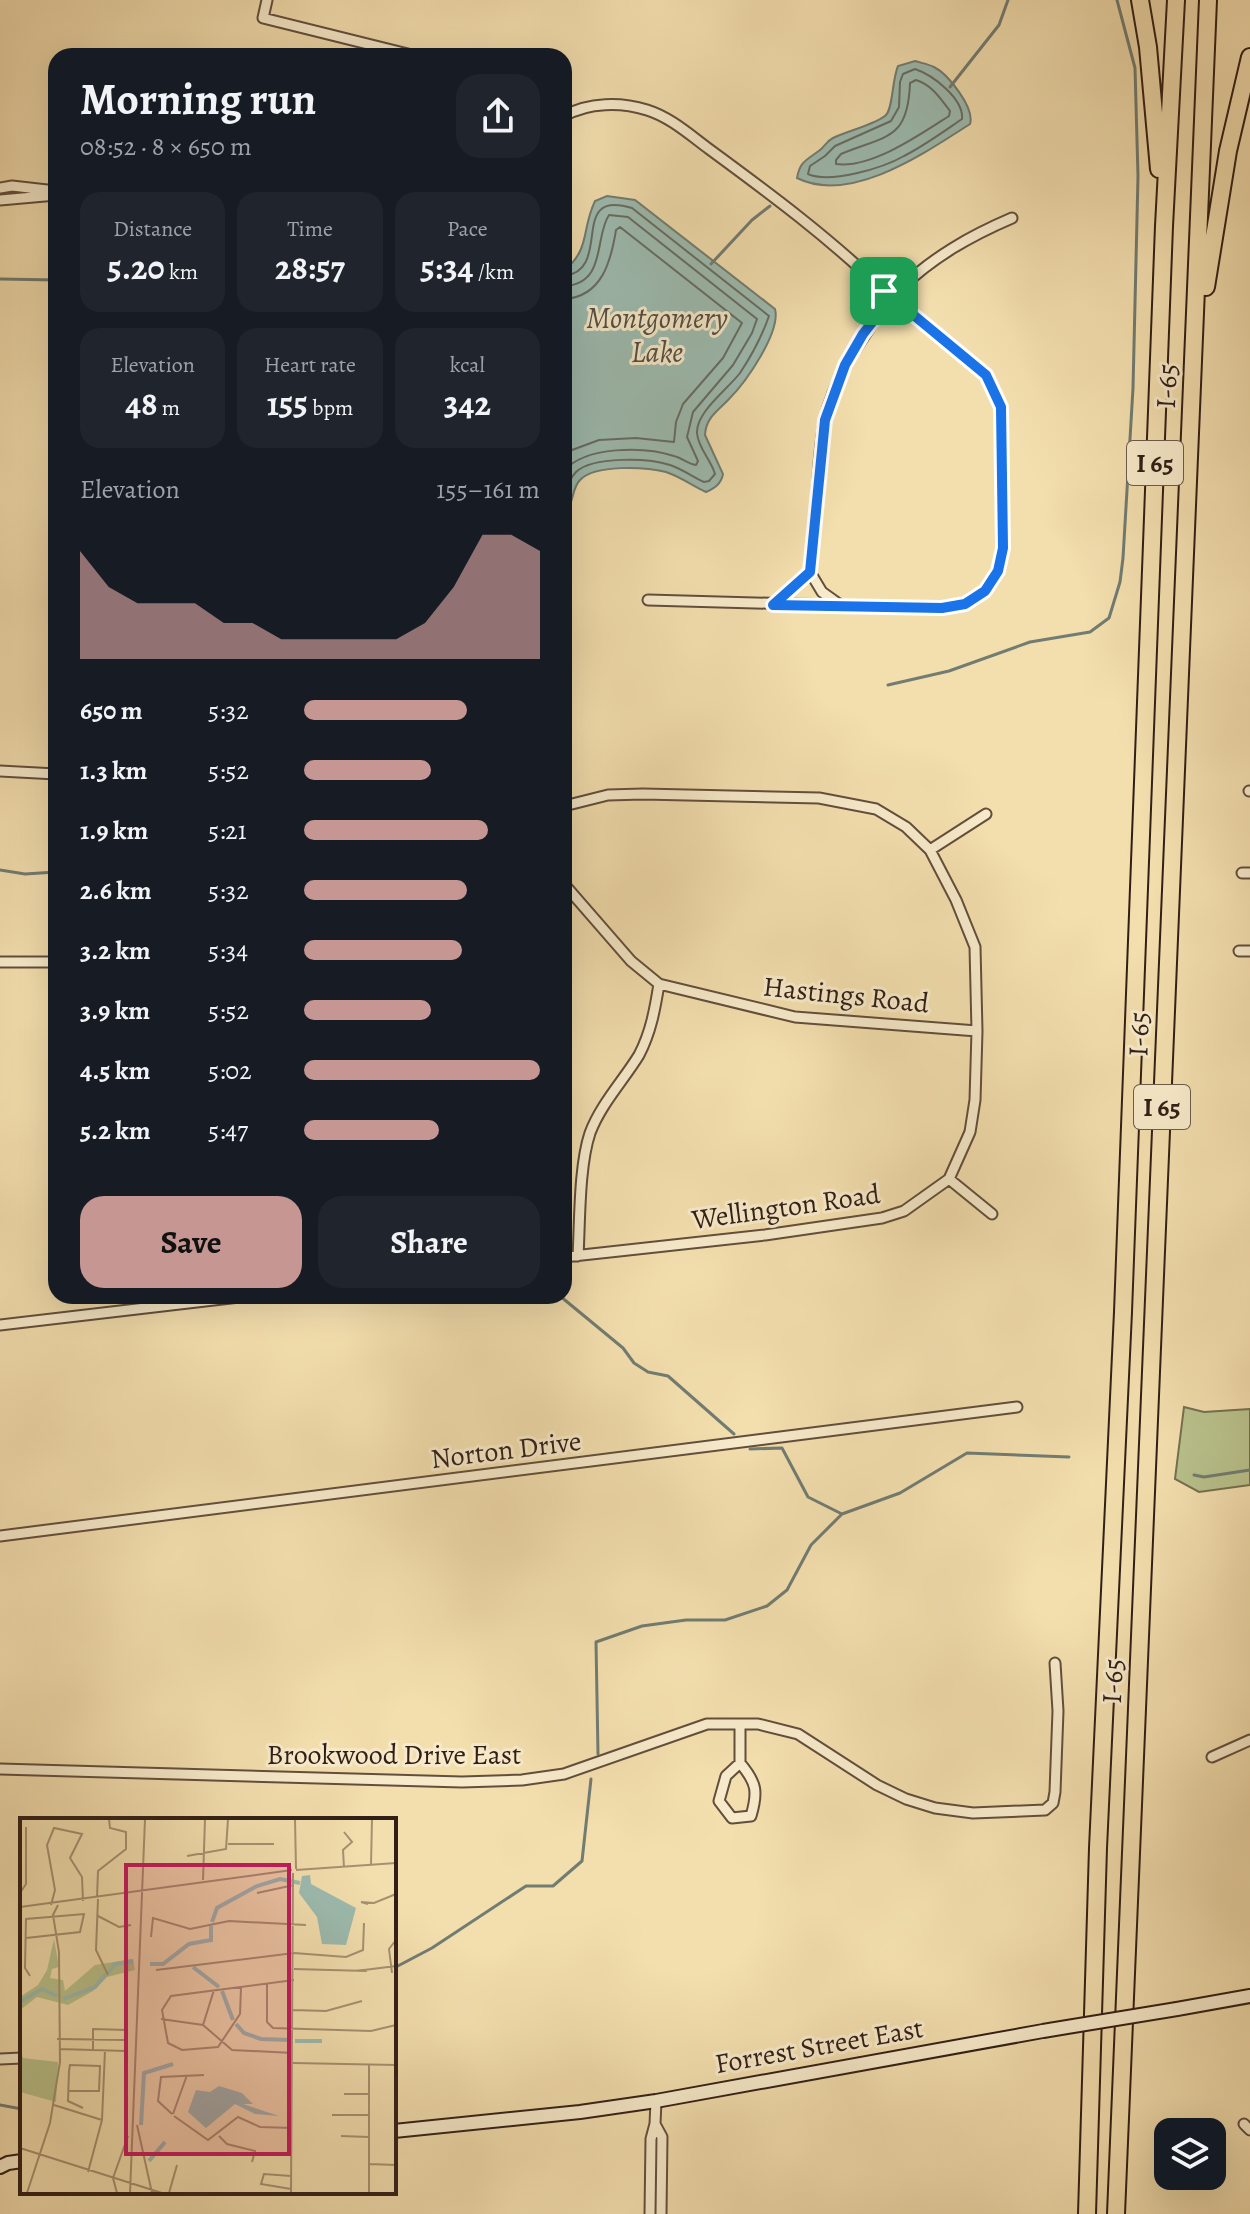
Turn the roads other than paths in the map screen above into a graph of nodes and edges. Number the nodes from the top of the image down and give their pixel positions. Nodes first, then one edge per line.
1 (267, 0) edge
2 (1140, 0) edge
3 (1176, 0) edge
4 (1208, 0) edge
5 (384, 48) edge
6 (1250, 57) edge
7 (572, 113) edge
8 (0, 188) edge
9 (48, 192) edge
10 (48, 197) edge
11 (0, 200) edge
12 (1012, 218) dead end
13 (1164, 226) junction
14 (900, 289) junction
15 (884, 291) junction
16 (887, 303) junction
17 (899, 303) junction
18 (1195, 355) junction
19 (810, 572) junction
20 (648, 600) dead end
21 (773, 605) junction
22 (844, 607) junction
23 (0, 771) edge
24 (48, 774) edge
25 (572, 804) edge
26 (986, 814) dead end
27 (930, 850) junction
28 (572, 893) edge
29 (1239, 951) dead end
30 (1250, 951) edge
31 (0, 962) edge
32 (48, 962) edge
33 (659, 984) junction
34 (977, 1031) junction
35 (949, 1179) junction
36 (992, 1214) dead end
37 (572, 1256) edge
38 (578, 1256) junction
39 (145, 1304) edge
40 (0, 1325) edge
41 (1017, 1407) dead end
42 (0, 1536) edge
43 (1055, 1663) dead end
44 (740, 1724) junction
45 (1250, 1740) edge
46 (1212, 1757) dead end
47 (740, 1763) junction
48 (0, 1769) edge
49 (1250, 1996) edge
50 (20, 2058) edge
51 (0, 2059) edge
52 (656, 2101) junction
53 (655, 2124) junction
54 (396, 2131) edge
55 (650, 2214) edge
56 (661, 2214) edge
57 (1087, 2214) edge
58 (1116, 2214) edge

1 - 5 street
2 - 13 highway
3 - 13 highway, I 65
4 - 18 highway, I-65 / I 65
6 - 18 highway
7 - 15 street
8 - 9 street
10 - 11 street
12 - 14 street
13 - 57 highway, I 65
14 - 15 street
14 - 17 street
15 - 16 street
16 - 17 street
16 - 19 street
17 - 22 street
18 - 58 highway, I-65 / I 65
19 - 21 street
19 - 22 street
20 - 21 street
21 - 22 street
23 - 24 street
25 - 27 street
26 - 27 street
27 - 34 street
28 - 33 street, Hastings Road
29 - 30 street
31 - 32 street
33 - 34 street, Hastings Road
33 - 38 street
34 - 35 street
35 - 36 street
35 - 38 street, Wellington Road
37 - 38 street, Wellington Road
39 - 40 street
41 - 42 street, Norton Drive
43 - 44 street, Brookwood Drive East
44 - 47 street
44 - 48 street, Brookwood Drive East
45 - 46 street
47 - 47 street
49 - 52 street, Forrest Street East, bridge
50 - 51 street
52 - 53 street
52 - 54 street, Forrest Street East
53 - 55 street
53 - 56 street

